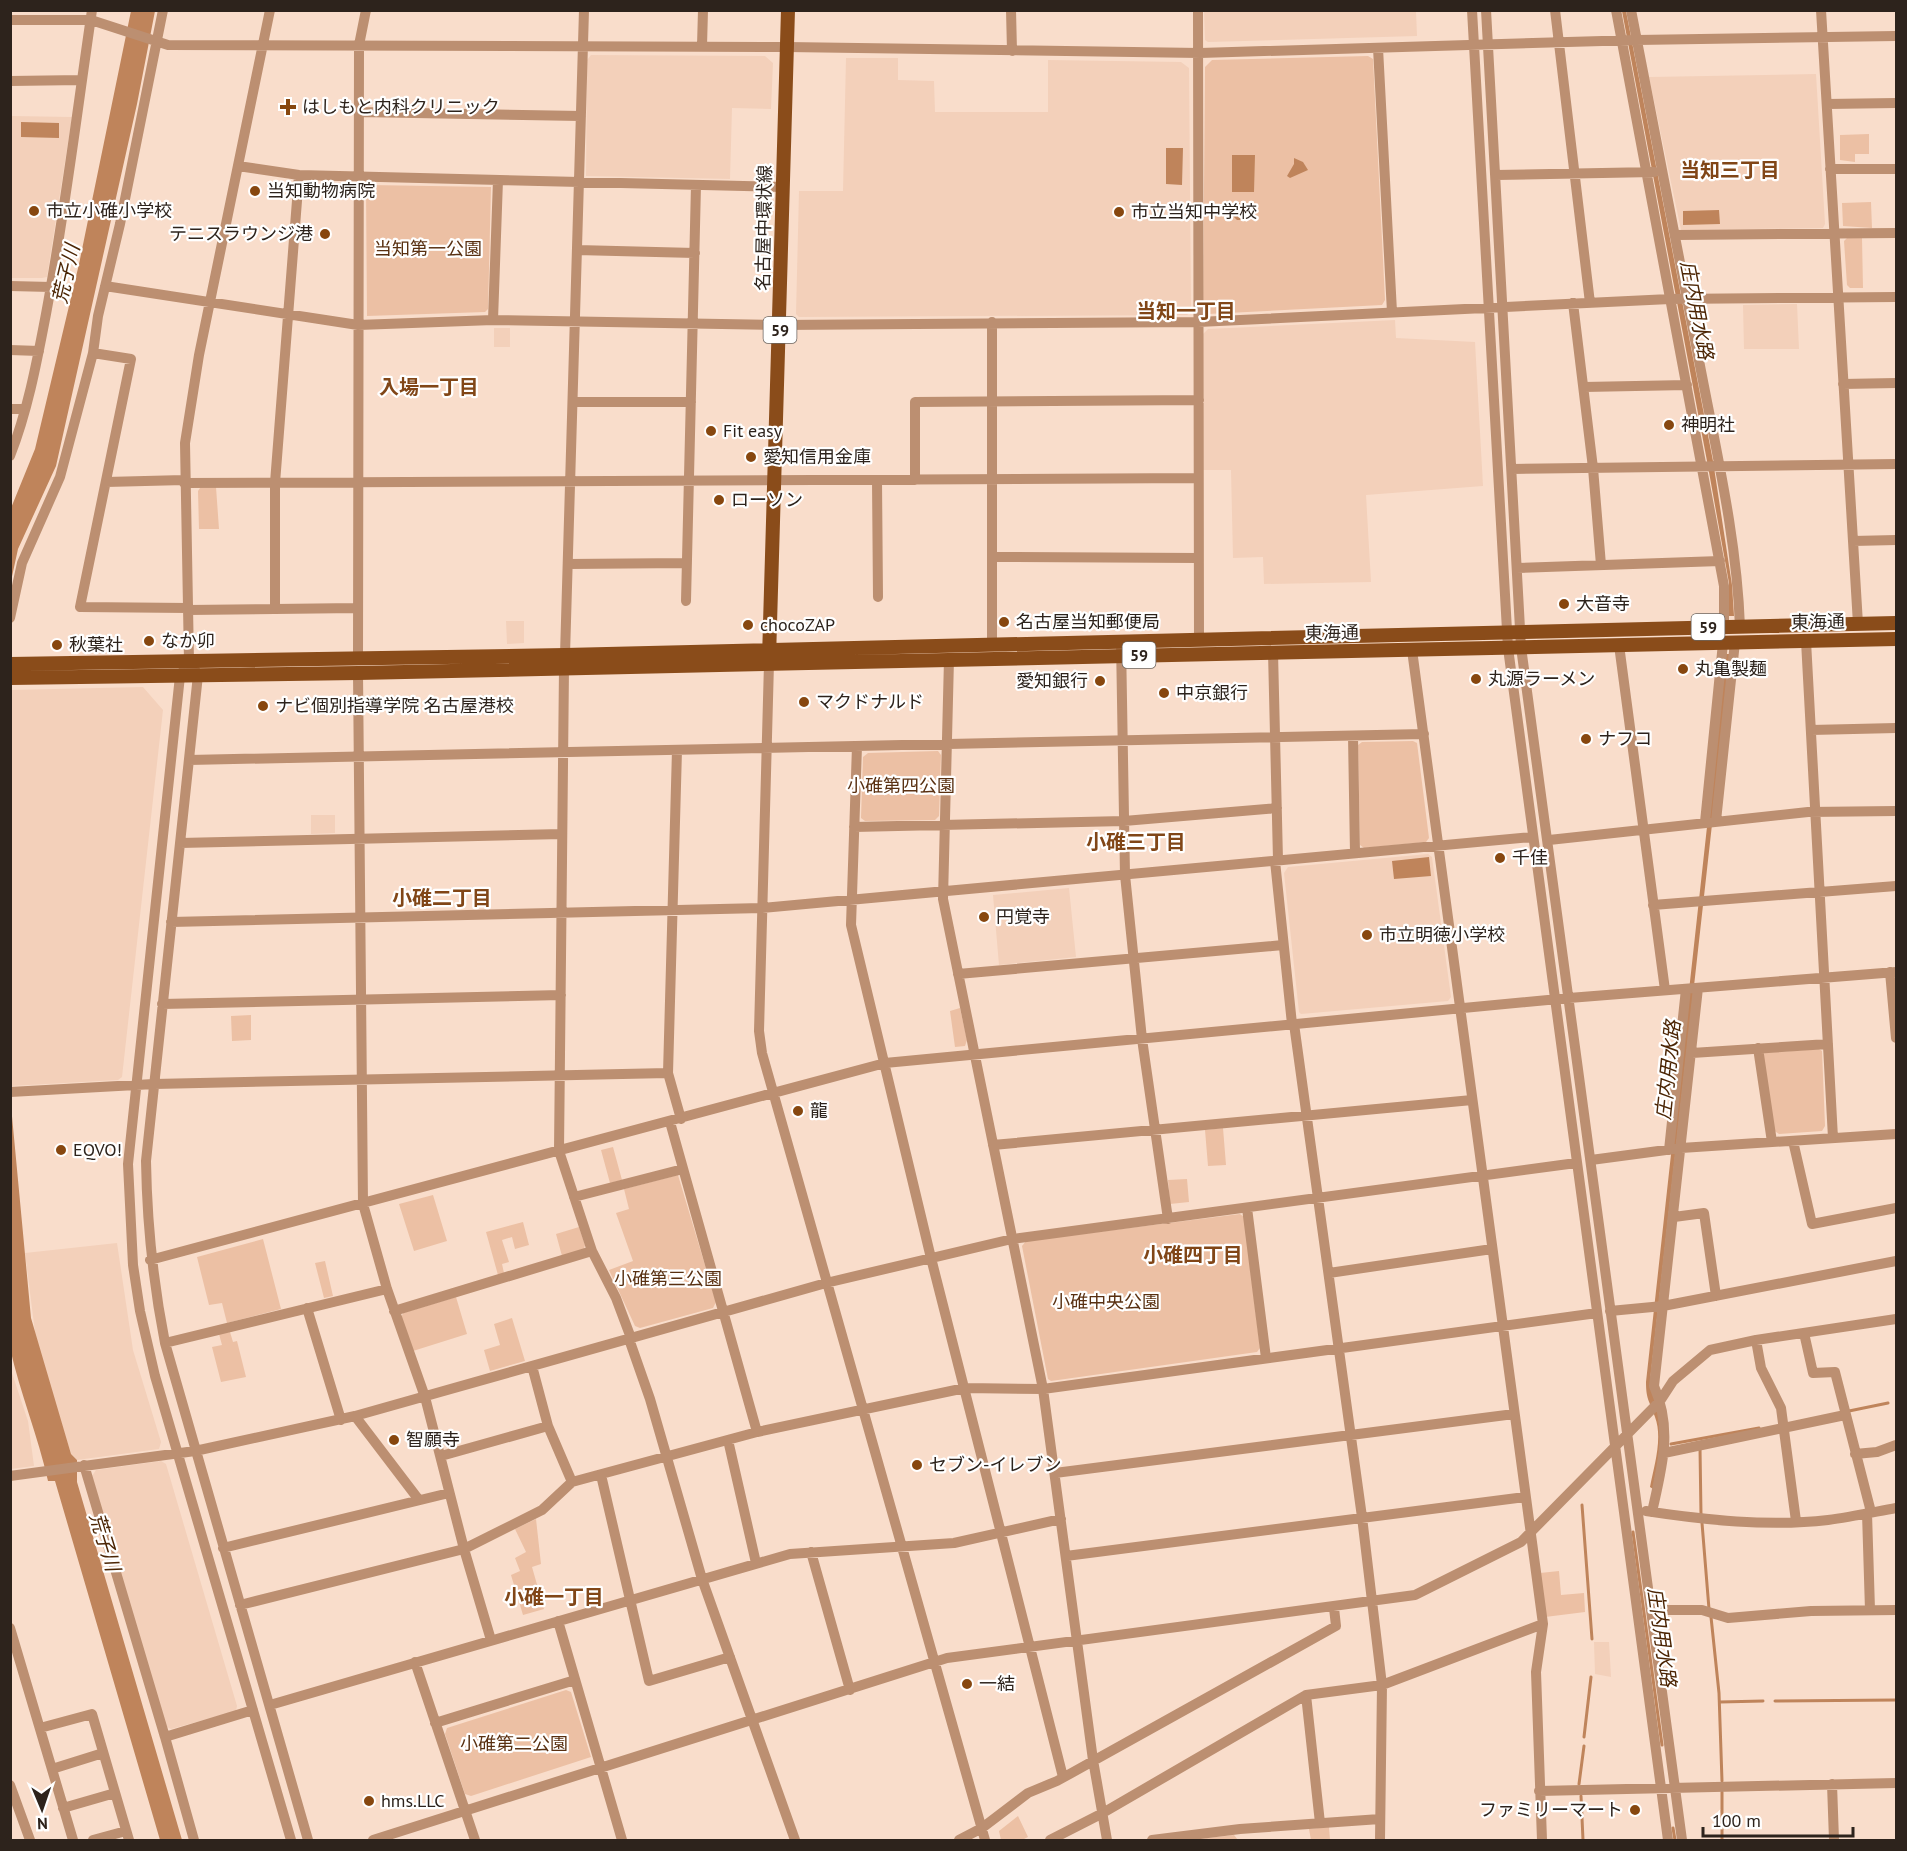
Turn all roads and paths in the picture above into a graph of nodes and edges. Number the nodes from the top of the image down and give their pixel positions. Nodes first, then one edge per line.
1 (164, 10) edge
2 (270, 10) edge
3 (366, 10) edge
4 (584, 10) edge
5 (703, 10) edge
6 (788, 10) edge
7 (1011, 10) edge
8 (1198, 10) edge
9 (1472, 10) edge
10 (1486, 10) edge
11 (1555, 10) edge
12 (1616, 10) edge
13 (1631, 10) edge
14 (1821, 10) edge
15 (91, 15) edge
16 (10, 20) edge
17 (1896, 36) edge
18 (1823, 37) junction
19 (1629, 40) junction
20 (155, 41) junction
21 (1559, 42) junction
22 (263, 44) junction
23 (1488, 44) junction
24 (359, 45) junction
25 (1474, 45) junction
26 (583, 46) junction
27 (702, 46) junction
28 (787, 47) junction
29 (1378, 48) junction
30 (1012, 51) junction
31 (1200, 53) junction
32 (82, 80) junction
33 (10, 81) edge
34 (1896, 103) edge
35 (1827, 104) junction
36 (359, 112) junction
37 (581, 116) junction
38 (238, 166) junction
39 (1830, 169) junction
40 (1896, 169) edge
41 (1656, 172) junction
42 (1576, 173) junction
43 (299, 175) junction
44 (1496, 175) junction
45 (359, 177) junction
46 (498, 180) junction
47 (579, 183) junction
48 (696, 185) junction
49 (783, 187) junction
50 (1896, 233) edge
51 (1834, 234) junction
52 (1676, 235) junction
53 (577, 250) junction
54 (695, 253) junction
55 (10, 286) edge
56 (105, 286) junction
57 (51, 287) junction
58 (1838, 297) junction
59 (1896, 297) edge
60 (1679, 299) junction
61 (210, 301) junction
62 (1574, 303) junction
63 (1590, 303) junction
64 (1488, 307) junction
65 (1502, 307) junction
66 (1392, 312) junction
67 (288, 314) junction
68 (493, 320) junction
69 (575, 321) junction
70 (992, 322) junction
71 (1198, 322) junction
72 (694, 323) junction
73 (358, 325) junction
74 (780, 325) junction
75 (10, 350) edge
76 (39, 351) junction
77 (93, 352) junction
78 (1896, 383) edge
79 (1843, 384) junction
80 (1687, 385) junction
81 (1584, 387) junction
82 (1199, 400) junction
83 (994, 401) junction
84 (573, 402) junction
85 (692, 402) junction
86 (10, 409) edge
87 (26, 409) junction
88 (10, 456) edge
89 (1896, 464) edge
90 (1848, 465) junction
91 (1711, 466) junction
92 (1593, 468) junction
93 (1512, 469) junction
94 (1198, 478) junction
95 (688, 479) junction
96 (994, 479) junction
97 (776, 480) junction
98 (877, 480) junction
99 (915, 480) junction
100 (571, 481) junction
101 (106, 482) junction
102 (184, 482) junction
103 (357, 482) junction
104 (275, 483) junction
105 (1896, 540) edge
106 (1853, 541) junction
107 (993, 557) junction
108 (1198, 558) junction
109 (1720, 561) junction
110 (687, 563) junction
111 (568, 564) junction
112 (1600, 565) junction
113 (1517, 568) junction
114 (878, 597) dead end
115 (686, 601) dead end
116 (357, 608) junction
117 (188, 609) junction
118 (275, 609) junction
119 (10, 618) edge
120 (1896, 623) edge
121 (1858, 624) junction
122 (1724, 627) junction
123 (1740, 627) junction
124 (1514, 633) junction
125 (1896, 639) edge
126 (1199, 640) junction
127 (1806, 641) junction
128 (1729, 643) junction
129 (992, 645) junction
130 (1619, 645) junction
131 (1515, 648) junction
132 (1121, 649) junction
133 (1412, 650) junction
134 (1273, 652) junction
135 (769, 656) junction
136 (949, 659) junction
137 (189, 661) junction
138 (564, 662) junction
139 (10, 664) edge
140 (358, 666) junction
141 (198, 675) junction
142 (180, 676) junction
143 (10, 678) edge
144 (1896, 728) edge
145 (1811, 730) junction
146 (1424, 734) junction
147 (1353, 736) junction
148 (1275, 738) junction
149 (1123, 741) junction
150 (947, 744) junction
151 (857, 746) junction
152 (767, 748) junction
153 (677, 750) junction
154 (563, 753) junction
155 (359, 757) junction
156 (189, 760) junction
157 (1277, 807) junction
158 (1896, 811) edge
159 (1815, 812) junction
160 (1124, 821) junction
161 (1711, 822) junction
162 (945, 825) junction
163 (854, 827) junction
164 (1644, 829) junction
165 (562, 834) junction
166 (1532, 837) junction
167 (360, 839) junction
168 (1549, 840) junction
169 (180, 843) junction
170 (1439, 846) junction
171 (1355, 853) junction
172 (1277, 860) junction
173 (1125, 874) junction
174 (1896, 886) edge
175 (943, 891) junction
176 (1820, 891) junction
177 (852, 900) junction
178 (1653, 905) junction
179 (762, 908) junction
180 (673, 910) junction
181 (561, 913) junction
182 (360, 918) junction
183 (171, 922) junction
184 (1283, 945) junction
185 (1134, 957) junction
186 (1893, 972) edge
187 (958, 975) junction
188 (1824, 978) junction
189 (1692, 988) junction
190 (1665, 990) junction
191 (561, 995) junction
192 (1569, 998) junction
193 (361, 999) junction
194 (1555, 999) junction
195 (162, 1004) junction
196 (1460, 1008) junction
197 (1293, 1024) junction
198 (1896, 1038) edge
199 (1142, 1039) junction
200 (1828, 1044) junction
201 (1758, 1048) junction
202 (1692, 1053) junction
203 (976, 1054) junction
204 (885, 1063) junction
205 (668, 1073) junction
206 (560, 1075) junction
207 (362, 1079) junction
208 (154, 1084) junction
209 (136, 1086) junction
210 (11, 1092) edge
211 (772, 1095) junction
212 (1472, 1100) junction
213 (1306, 1116) junction
214 (676, 1120) junction
215 (1155, 1130) junction
216 (1896, 1134) edge
217 (1833, 1138) junction
218 (1793, 1141) junction
219 (1772, 1142) junction
220 (993, 1145) junction
221 (1674, 1149) junction
222 (559, 1151) junction
223 (1592, 1160) junction
224 (1576, 1163) junction
225 (683, 1169) junction
226 (1482, 1175) junction
227 (574, 1197) junction
228 (1318, 1198) junction
229 (363, 1204) junction
230 (1247, 1208) junction
231 (1896, 1208) edge
232 (1674, 1217) junction
233 (1168, 1219) junction
234 (1012, 1239) junction
235 (1492, 1249) junction
236 (592, 1251) junction
237 (931, 1258) junction
238 (150, 1260) junction
239 (1896, 1261) edge
240 (1329, 1272) junction
241 (826, 1283) junction
242 (387, 1289) junction
243 (1716, 1296) junction
244 (1659, 1306) junction
245 (307, 1308) junction
246 (394, 1311) junction
247 (1610, 1311) junction
248 (723, 1313) junction
249 (1597, 1313) junction
250 (1896, 1319) edge
251 (1502, 1326) junction
252 (1804, 1333) junction
253 (630, 1338) junction
254 (1756, 1340) junction
255 (165, 1343) junction
256 (1339, 1347) junction
257 (1266, 1358) junction
258 (532, 1366) junction
259 (965, 1388) junction
260 (1043, 1389) junction
261 (425, 1397) junction
262 (1656, 1405) junction
263 (862, 1409) junction
264 (1514, 1414) junction
265 (1845, 1415) junction
266 (355, 1416) junction
267 (341, 1420) junction
268 (548, 1426) junction
269 (1784, 1427) junction
270 (758, 1432) junction
271 (1627, 1434) junction
272 (1351, 1436) junction
273 (728, 1440) junction
274 (1896, 1444) edge
275 (1615, 1446) junction
276 (195, 1451) junction
277 (179, 1453) junction
278 (1665, 1453) junction
279 (1855, 1454) junction
280 (441, 1456) junction
281 (666, 1458) junction
282 (80, 1466) junction
283 (1055, 1473) junction
284 (601, 1475) junction
285 (10, 1476) edge
286 (572, 1482) junction
287 (449, 1493) junction
288 (1525, 1497) junction
289 (419, 1500) junction
290 (1896, 1508) edge
291 (1637, 1510) junction
292 (1652, 1512) junction
293 (1869, 1512) junction
294 (1362, 1517) junction
295 (1061, 1519) junction
296 (1796, 1521) junction
297 (1530, 1532) junction
298 (1000, 1533) junction
299 (901, 1546) junction
300 (223, 1548) junction
301 (464, 1549) junction
302 (811, 1552) junction
303 (1066, 1556) junction
304 (756, 1563) junction
305 (702, 1579) junction
306 (630, 1600) junction
307 (1372, 1602) junction
308 (240, 1605) junction
309 (1334, 1608) junction
310 (1651, 1610) junction
311 (1870, 1610) junction
312 (1896, 1610) edge
313 (558, 1621) junction
314 (1543, 1624) junction
315 (10, 1628) edge
316 (491, 1640) junction
317 (1078, 1641) junction
318 (1031, 1647) junction
319 (730, 1657) junction
320 (415, 1662) junction
321 (934, 1662) junction
322 (24, 1670) junction
323 (10, 1671) edge
324 (575, 1680) junction
325 (1382, 1685) junction
326 (850, 1690) junction
327 (1306, 1695) junction
328 (270, 1705) junction
329 (253, 1710) junction
330 (753, 1721) junction
331 (435, 1724) junction
332 (40, 1728) junction
333 (165, 1737) junction
334 (103, 1753) junction
335 (1093, 1760) junction
336 (52, 1768) junction
337 (602, 1768) junction
338 (1063, 1778) junction
339 (1896, 1782) edge
340 (1832, 1784) junction
341 (10, 1785) edge
342 (1675, 1787) junction
343 (1662, 1788) junction
344 (1539, 1791) junction
345 (115, 1793) junction
346 (12, 1796) edge
347 (63, 1808) junction
348 (463, 1810) junction
349 (1101, 1814) junction
350 (1380, 1819) junction
351 (1320, 1823) junction
352 (982, 1828) junction
353 (128, 1835) edge
354 (1240, 1835) edge
355 (30, 1840) edge
356 (73, 1840) edge
357 (93, 1840) edge
358 (194, 1840) edge
359 (291, 1840) edge
360 (308, 1840) edge
361 (373, 1840) edge
362 (474, 1840) edge
363 (622, 1840) edge
364 (795, 1840) edge
365 (959, 1840) edge
366 (985, 1840) edge
367 (1050, 1840) edge
368 (1107, 1840) edge
369 (1152, 1840) edge
370 (1380, 1840) edge
371 (1542, 1840) edge
372 (1668, 1840) edge
373 (1682, 1840) edge
374 (1834, 1840) edge

1 - 20 street
2 - 22 street
3 - 24 street
4 - 26 street
5 - 27 street
6 - 28 main road, 名古屋中環状線 / 59
7 - 30 street
8 - 31 street
9 - 25 street
10 - 23 street
11 - 21 street
12 - 19 street
13 - 19 street
14 - 18 street
15 - 16 street
15 - 20 street
15 - 32 street
17 - 18 street
18 - 19 street
18 - 35 street
19 - 21 street
19 - 41 street
20 - 22 street
20 - 56 street
21 - 23 street
21 - 42 street
22 - 24 street
22 - 38 street
23 - 25 street
23 - 44 street
24 - 26 street
24 - 36 street
25 - 29 street
25 - 64 street
26 - 27 street
26 - 37 street
27 - 28 street
28 - 30 street
28 - 49 main road, 名古屋中環状線 / 59
29 - 31 street
29 - 66 street
30 - 31 street
31 - 71 street
32 - 33 street
32 - 57 street
34 - 35 street
35 - 39 street
36 - 37 street
36 - 45 street
37 - 47 street
38 - 43 street
38 - 61 street
39 - 40 street
39 - 51 street
41 - 42 street
41 - 52 street
41 - 60 street
42 - 44 street
42 - 63 street
43 - 45 street
43 - 67 street
44 - 65 street
45 - 46 street
45 - 73 street
46 - 47 street
46 - 68 street
47 - 48 street
47 - 53 street
48 - 49 street
48 - 54 street
49 - 74 main road, 名古屋中環状線 / 59
50 - 51 street
51 - 52 street
51 - 58 street
52 - 60 street
53 - 54 street
53 - 69 street
54 - 72 street
55 - 57 street
56 - 61 street
56 - 77 street
57 - 76 street
58 - 59 street
58 - 60 street
58 - 79 street
60 - 63 street
60 - 80 street
60 - 91 street
61 - 67 street
61 - 102 street
62 - 63 street
62 - 65 street
62 - 81 street
64 - 65 street
64 - 66 street
64 - 124 street
65 - 93 street
66 - 71 street
67 - 73 street
67 - 104 street
68 - 69 street
68 - 73 street
69 - 72 street
69 - 84 street
70 - 71 street
70 - 74 street
70 - 83 street
71 - 82 street
72 - 74 street
72 - 85 street
73 - 103 street
74 - 97 main road, 名古屋中環状線 / 59
75 - 76 street
76 - 87 street
77 - 101 street
77 - 119 street
78 - 79 street
79 - 90 street
80 - 81 street
80 - 91 street
81 - 92 street
82 - 83 street
82 - 94 street
83 - 96 street
83 - 99 street
84 - 85 street
84 - 100 street
85 - 95 street
86 - 87 street
87 - 88 street
89 - 90 street
90 - 91 street
90 - 106 street
91 - 92 street
91 - 109 street
91 - 123 street
92 - 93 street
92 - 112 street
93 - 113 street
94 - 96 street
94 - 108 street
95 - 97 street
95 - 100 street
95 - 110 street
96 - 99 street
96 - 107 street
97 - 98 street
97 - 135 main road, 名古屋中環状線 / 59
98 - 99 street
98 - 114 street
100 - 103 street
100 - 111 street
101 - 102 street
101 - 117 street
102 - 104 street
102 - 117 street
103 - 104 street
103 - 116 street
104 - 118 street
105 - 106 street
106 - 121 street
107 - 108 street
107 - 129 street
108 - 126 street
109 - 112 street
109 - 122 street
110 - 111 street
110 - 115 street
111 - 138 street
112 - 113 street
113 - 124 street
116 - 118 street
116 - 140 street
117 - 118 street
117 - 137 street
120 - 121 main road, 東海通 / 59
121 - 123 main road, 東海通 / 59
122 - 123 main road, 東海通 / 59
122 - 124 main road, 東海通 / 59
124 - 126 main road, 東海通 / 59
124 - 131 street
125 - 127 main road, 東海通 / 59
126 - 132 main road, 東海通 / 59
127 - 128 main road, 東海通 / 59
127 - 145 street
128 - 130 main road, 東海通 / 59
128 - 161 street
129 - 132 main road, 東海通 / 59
129 - 135 main road, 東海通 / 59
130 - 131 main road, 東海通 / 59
130 - 164 street
131 - 133 main road, 東海通 / 59
131 - 166 street
131 - 168 street
132 - 134 main road, 東海通 / 59
132 - 136 main road, 東海通 / 59
132 - 149 street
133 - 134 main road, 東海通 / 59
133 - 146 street
134 - 148 street
135 - 136 main road, 東海通 / 59
135 - 138 main road
135 - 152 street
136 - 150 street
137 - 139 main road
137 - 140 main road
137 - 141 street
137 - 142 street
138 - 140 main road
138 - 154 street
140 - 141 main road
140 - 155 street
141 - 142 main road
141 - 156 street
142 - 143 main road
142 - 209 street
144 - 145 street
145 - 159 street
146 - 147 street
146 - 170 street
147 - 148 street
147 - 171 street
148 - 149 street
148 - 157 street
149 - 150 street
149 - 160 street
150 - 151 street
150 - 162 street
151 - 152 street
151 - 163 street
152 - 153 street
152 - 179 street
153 - 154 street
153 - 180 street
154 - 155 street
154 - 165 street
155 - 156 street
155 - 167 street
156 - 169 street
157 - 160 street
157 - 172 street
158 - 159 street
159 - 161 street
159 - 176 street
160 - 162 street
160 - 173 street
161 - 164 street
162 - 163 street
162 - 175 street
163 - 177 street
164 - 168 street
164 - 178 street
165 - 167 street
165 - 181 street
166 - 170 street
166 - 194 street
167 - 169 street
167 - 182 street
168 - 192 street
169 - 183 street
170 - 171 street
170 - 196 street
171 - 172 street
172 - 173 street
172 - 184 street
173 - 175 street
173 - 185 street
174 - 176 street
175 - 177 street
175 - 187 street
176 - 178 street
176 - 188 street
177 - 179 street
177 - 204 street
178 - 190 street
179 - 180 street
179 - 211 street
180 - 181 street
180 - 205 street
181 - 182 street
181 - 191 street
182 - 183 street
182 - 193 street
183 - 195 street
184 - 185 street
184 - 197 street
185 - 187 street
185 - 199 street
186 - 188 street
186 - 198 street
187 - 203 street
188 - 189 street
188 - 200 street
189 - 190 street
189 - 202 street
189 - 221 street
190 - 192 street
191 - 193 street
191 - 206 street
192 - 194 street
192 - 223 street
193 - 195 street
193 - 207 street
194 - 196 street
194 - 224 street
195 - 208 street
196 - 197 street
196 - 212 street
197 - 199 street
197 - 213 street
199 - 203 street
199 - 215 street
200 - 201 street
200 - 217 street
201 - 202 street
201 - 219 street
202 - 221 street
203 - 204 street
203 - 220 street
204 - 211 street
204 - 237 street
205 - 206 street
205 - 214 street
206 - 207 street
206 - 222 street
207 - 208 street
207 - 229 street
208 - 209 street
208 - 238 street
209 - 210 street
209 - 277 street
211 - 214 street
211 - 241 street
212 - 213 street
212 - 226 street
213 - 215 street
213 - 228 street
214 - 222 street
214 - 225 street
215 - 220 street
215 - 233 street
216 - 217 street
217 - 218 street
218 - 219 street
218 - 231 street
219 - 221 street
220 - 234 street
221 - 223 street
221 - 232 street
222 - 227 street
222 - 229 street
223 - 247 street
224 - 226 street
224 - 249 street
225 - 227 street
225 - 248 street
226 - 228 street
226 - 235 street
227 - 236 street
228 - 230 street
228 - 240 street
229 - 238 street
229 - 242 street
230 - 233 street
230 - 257 street
232 - 243 street
232 - 244 street
233 - 234 street
234 - 237 street
234 - 260 street
235 - 240 street
235 - 251 street
236 - 246 street
236 - 253 street
237 - 241 street
237 - 259 street
238 - 255 street
239 - 243 street
240 - 256 street
241 - 248 street
241 - 263 street
242 - 245 street
242 - 246 street
243 - 244 street
244 - 247 street
244 - 262 street
245 - 255 street
245 - 267 street
246 - 261 street
247 - 271 street
248 - 253 street
248 - 270 street
249 - 251 street
249 - 275 street
250 - 252 street
251 - 256 street
251 - 264 street
252 - 254 street
252 - 265 street
253 - 258 street
253 - 281 street
254 - 262 street
254 - 269 street
255 - 276 street
256 - 257 street
256 - 272 street
257 - 260 street
258 - 261 street
258 - 268 street
259 - 260 street
259 - 263 street
259 - 298 street
260 - 283 street
261 - 266 street
261 - 280 street
262 - 271 street
262 - 278 street
263 - 270 street
263 - 299 street
264 - 272 street
264 - 288 street
265 - 269 street
265 - 279 street
266 - 267 street
266 - 289 street
267 - 276 street
268 - 280 street
268 - 286 street
269 - 278 street
269 - 296 street
270 - 273 street
271 - 275 street
271 - 291 street
272 - 283 street
272 - 294 street
273 - 281 street
273 - 304 street
274 - 279 street
275 - 297 street
275 - 343 street
276 - 277 street
276 - 300 street
277 - 282 street
277 - 329 street
278 - 292 street
279 - 293 street
280 - 287 street
281 - 284 street
281 - 305 street
282 - 285 street
282 - 333 street
283 - 295 street
284 - 286 street
284 - 306 street
286 - 301 street
287 - 289 street
287 - 301 street
288 - 294 street
288 - 297 street
289 - 300 street
290 - 293 street
291 - 292 street
291 - 310 street
292 - 296 street
293 - 296 street
293 - 311 street
294 - 303 street
294 - 307 street
295 - 298 street
295 - 303 street
297 - 307 street
297 - 314 street
298 - 299 street
298 - 318 street
299 - 302 street
299 - 321 street
300 - 308 street
301 - 308 street
301 - 316 street
302 - 304 street
302 - 326 street
303 - 317 street
304 - 305 street
305 - 306 street
305 - 319 street
306 - 313 street
306 - 319 street
307 - 309 street
307 - 325 street
308 - 328 street
309 - 317 street
309 - 335 street
310 - 311 street
310 - 342 street
311 - 312 street
313 - 316 street
313 - 324 street
314 - 325 street
314 - 344 street
315 - 322 street
316 - 320 street
317 - 318 street
317 - 335 street
318 - 321 street
318 - 338 street
319 - 330 street
320 - 328 street
320 - 331 street
321 - 326 street
321 - 352 street
322 - 323 street
322 - 332 street
324 - 331 street
324 - 337 street
325 - 327 street
325 - 350 street
326 - 330 street
327 - 349 street
327 - 351 street
328 - 360 street
329 - 333 street
329 - 359 street
330 - 337 street
330 - 364 street
331 - 348 street
332 - 334 street
332 - 336 street
333 - 358 street
334 - 336 street
334 - 345 street
335 - 338 street
335 - 349 street
336 - 347 street
337 - 348 street
337 - 363 street
338 - 352 street
339 - 340 street
340 - 342 street
340 - 374 street
341 - 346 street
342 - 343 street
342 - 373 street
343 - 344 street
343 - 372 street
344 - 371 street
345 - 347 street
345 - 353 street
346 - 355 street
347 - 356 street
348 - 361 street
348 - 362 street
349 - 367 street
349 - 368 street
350 - 351 street
350 - 370 street
351 - 354 street
352 - 365 street
352 - 366 street
353 - 357 street
354 - 369 street

